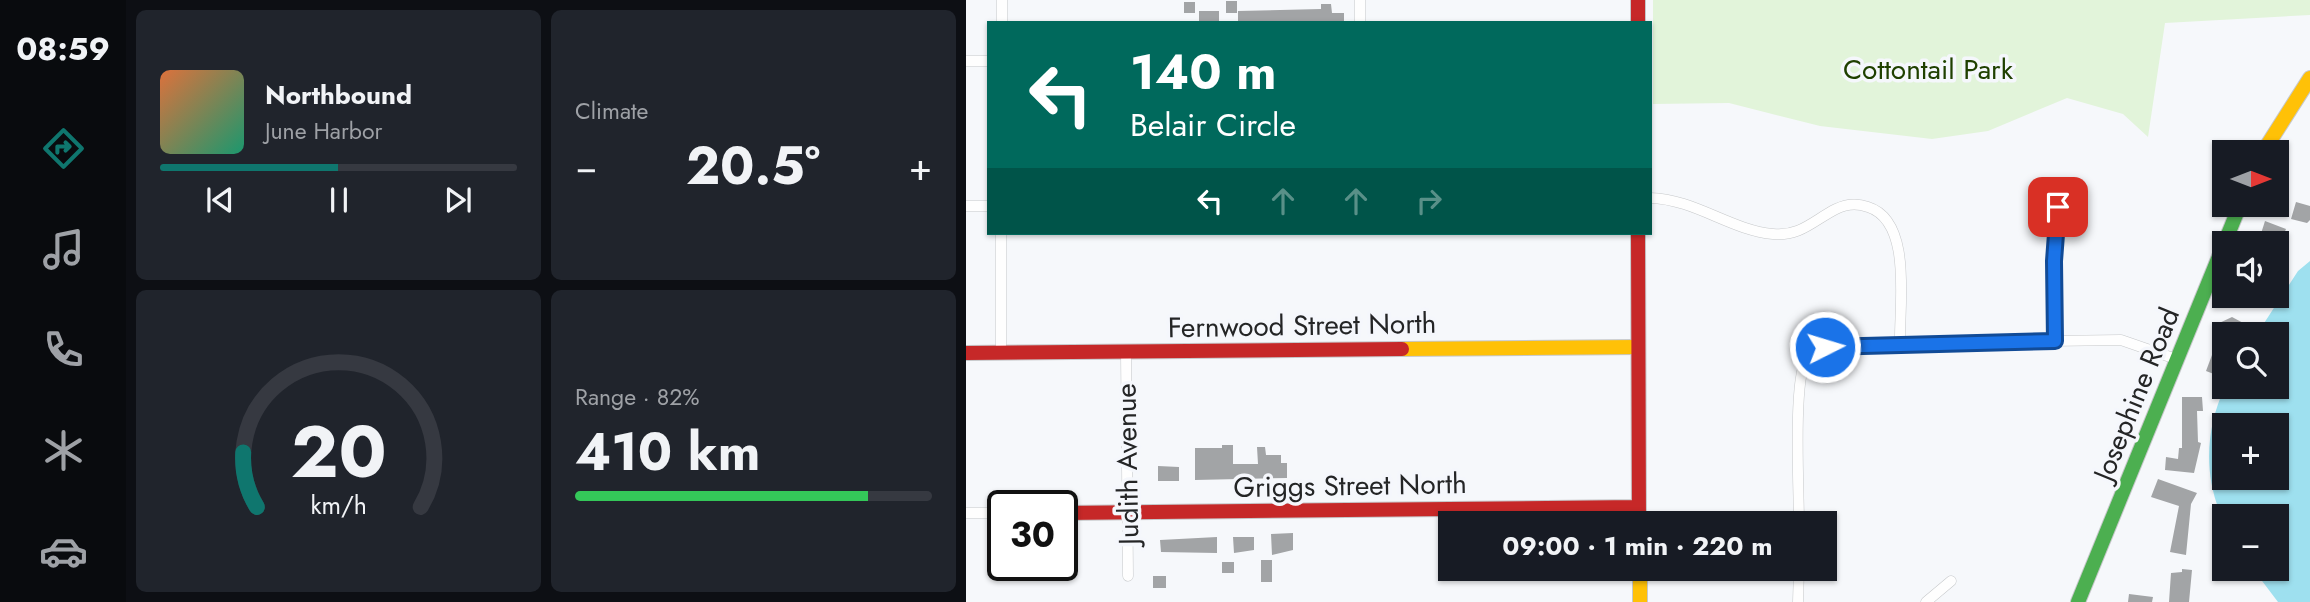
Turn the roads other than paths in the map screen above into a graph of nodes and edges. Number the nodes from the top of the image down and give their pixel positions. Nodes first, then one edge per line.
1 (1002, 0) edge
2 (1360, 0) edge
3 (1638, 0) edge
4 (1002, 21) edge
5 (1360, 21) edge
6 (1638, 21) edge
7 (966, 61) edge
8 (987, 61) edge
9 (2310, 78) edge
10 (2271, 140) edge
11 (1652, 198) edge
12 (966, 206) edge
13 (987, 206) edge
14 (2058, 207) dead end
15 (2235, 217) edge
16 (1001, 235) edge
17 (1638, 235) edge
18 (2055, 341) junction
19 (1900, 343) junction
20 (1638, 347) junction
21 (1126, 352) junction
22 (966, 353) edge
23 (1001, 353) junction
24 (2176, 359) junction
25 (1638, 507) junction
26 (1638, 511) edge
27 (1799, 511) edge
28 (1127, 512) junction
29 (966, 513) edge
30 (987, 513) edge
31 (1078, 513) edge
32 (1128, 576) dead end
33 (1640, 581) edge
34 (1799, 581) edge
35 (1951, 581) dead end
36 (1640, 602) edge
37 (1798, 602) edge
38 (1926, 602) edge
39 (2078, 602) edge

1 - 4 street
2 - 5 street
3 - 6 street
7 - 8 street
9 - 10 street
11 - 19 street
12 - 13 street
14 - 18 street
15 - 24 street, Josephine Road
16 - 23 street
17 - 20 street
18 - 19 street
18 - 24 street
19 - 27 street
20 - 21 street, Fernwood Street North
20 - 25 street
21 - 23 street, Fernwood Street North
21 - 28 street, Judith Avenue
22 - 23 street, Fernwood Street North
24 - 39 street, Josephine Road
25 - 26 street
25 - 28 street, Griggs Street North
28 - 31 street, Griggs Street North
28 - 32 street, Judith Avenue
29 - 30 street
33 - 36 street
34 - 37 street
35 - 38 street

